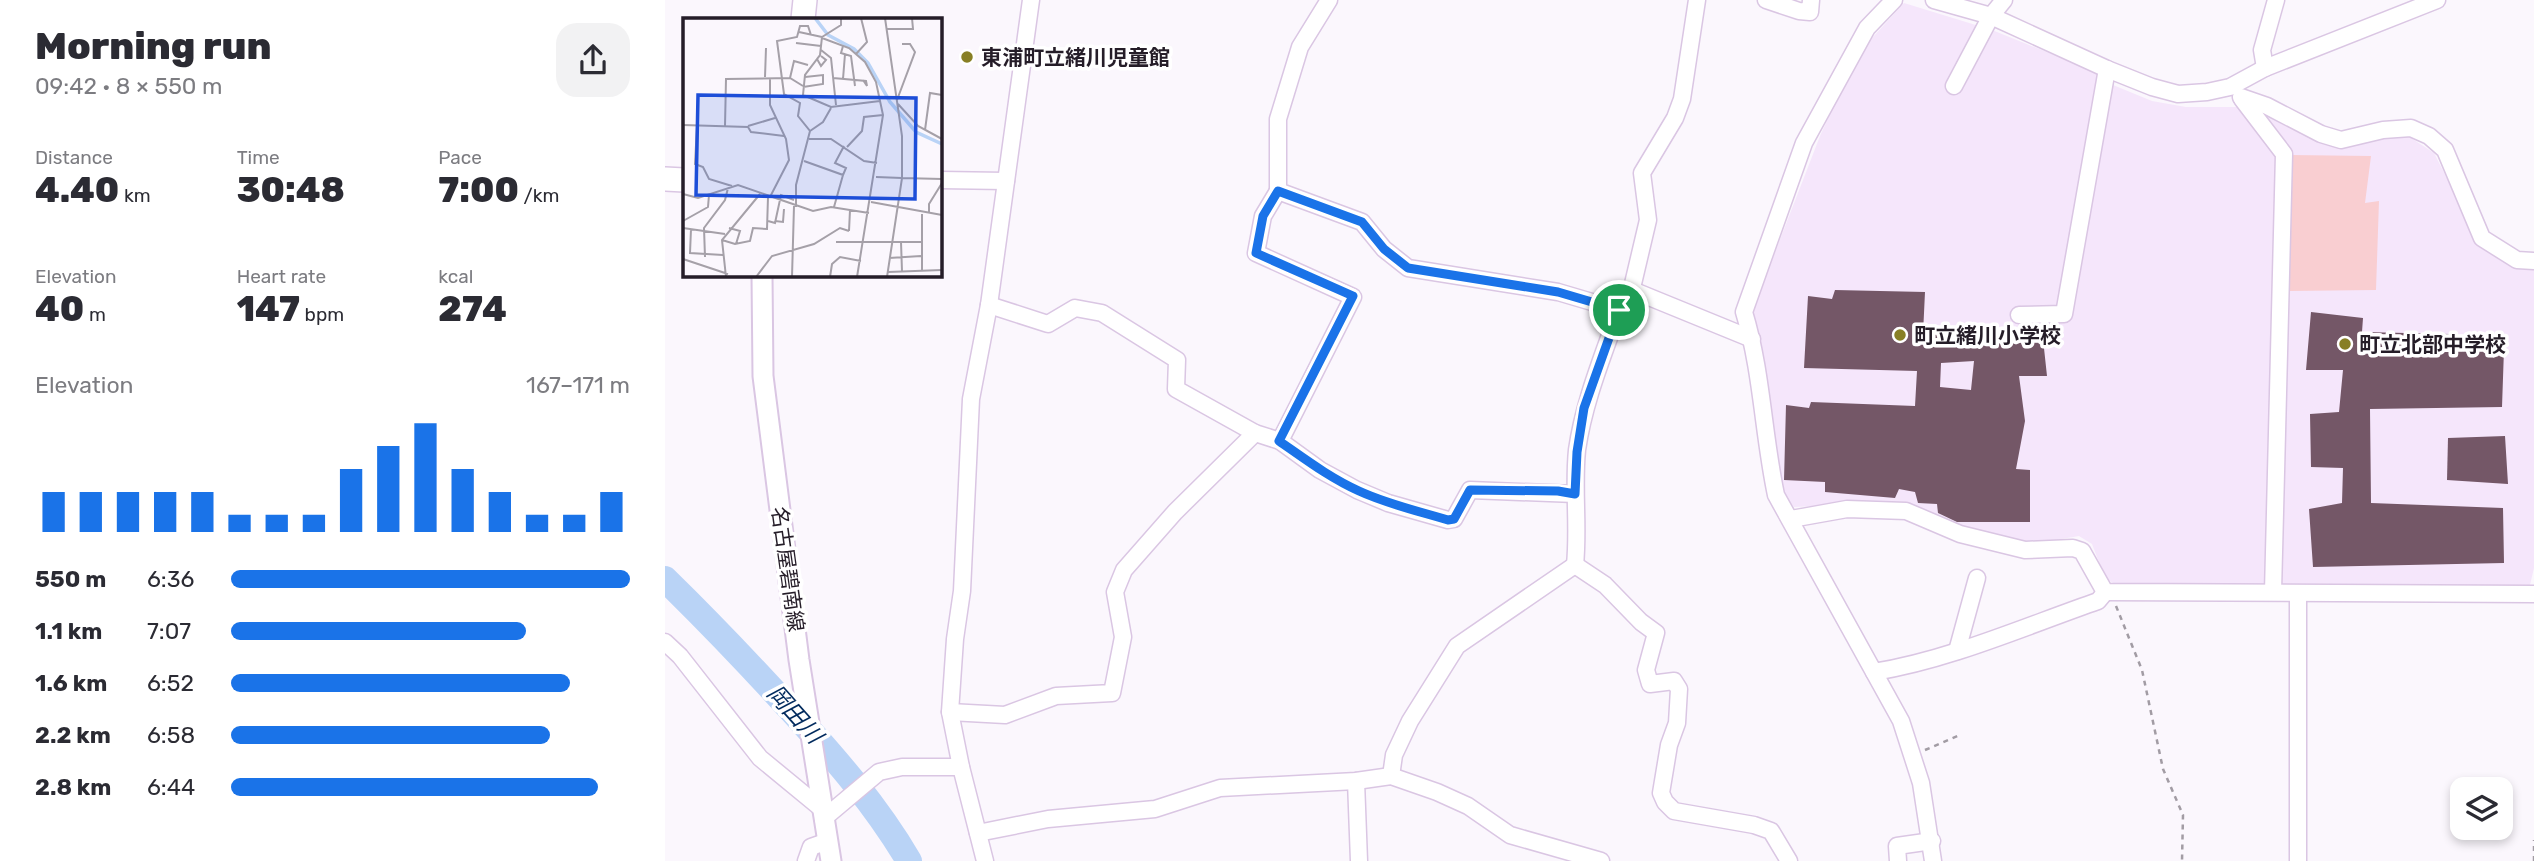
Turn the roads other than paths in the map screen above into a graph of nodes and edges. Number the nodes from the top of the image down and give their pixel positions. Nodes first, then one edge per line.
1 (806, 0) edge
2 (1031, 0) edge
3 (1329, 0) edge
4 (1697, 0) edge
5 (1766, 0) edge
6 (1811, 0) edge
7 (1894, 0) edge
8 (1934, 0) edge
9 (2004, 0) edge
10 (2276, 0) edge
11 (2432, 1) edge
12 (1991, 16) junction
13 (803, 18) edge
14 (2265, 68) junction
15 (2107, 69) junction
16 (1954, 86) dead end
17 (2230, 87) junction
18 (2242, 99) junction
19 (665, 179) edge
20 (683, 180) edge
21 (941, 180) edge
22 (1006, 181) junction
23 (1278, 191) junction
24 (2534, 261) edge
25 (762, 276) edge
26 (1632, 290) junction
27 (989, 305) junction
28 (1619, 310) junction
29 (2019, 315) dead end
30 (1752, 339) junction
31 (1255, 433) junction
32 (1279, 441) junction
33 (1575, 494) junction
34 (1791, 519) junction
35 (1575, 565) junction
36 (1977, 578) dead end
37 (2273, 592) junction
38 (2298, 594) junction
39 (2534, 594) edge
40 (2103, 595) road end
41 (665, 642) edge
42 (1957, 651) junction
43 (1874, 671) junction
44 (950, 712) junction
45 (961, 767) junction
46 (1391, 776) junction
47 (1356, 781) junction
48 (822, 808) junction
49 (978, 833) junction
50 (828, 841) junction
51 (1931, 841) junction
52 (806, 861) edge
53 (831, 861) edge
54 (985, 861) edge
55 (1359, 861) edge
56 (1601, 861) edge
57 (1789, 861) edge
58 (1898, 861) edge
59 (1933, 861) edge
60 (2298, 861) edge

1 - 13 highway
2 - 22 street
3 - 23 street
4 - 26 street
5 - 6 street
7 - 30 street
8 - 12 street
9 - 12 street
10 - 14 street
11 - 14 street
12 - 15 street
12 - 16 street
14 - 17 street
15 - 17 street
15 - 29 street
17 - 18 street
18 - 24 street
18 - 37 street
19 - 20 highway
21 - 22 street
22 - 27 street
23 - 28 street
23 - 32 street
25 - 48 main road, 名古屋碧南線
26 - 28 street
26 - 30 street
27 - 31 street
27 - 44 street
28 - 33 street
30 - 34 street
31 - 32 street
31 - 44 street
32 - 33 street
33 - 35 street
34 - 37 street
34 - 43 street
35 - 46 street
35 - 57 street
36 - 42 street
37 - 38 street
38 - 39 street
38 - 60 street
40 - 42 street
41 - 48 street
42 - 43 street
43 - 51 street
44 - 45 street
45 - 48 street
45 - 49 street
46 - 47 street
46 - 56 street
47 - 49 street
47 - 55 street
48 - 50 main road, 名古屋碧南線
49 - 54 street
50 - 52 street
50 - 53 main road, 名古屋碧南線
51 - 58 street
51 - 59 street

